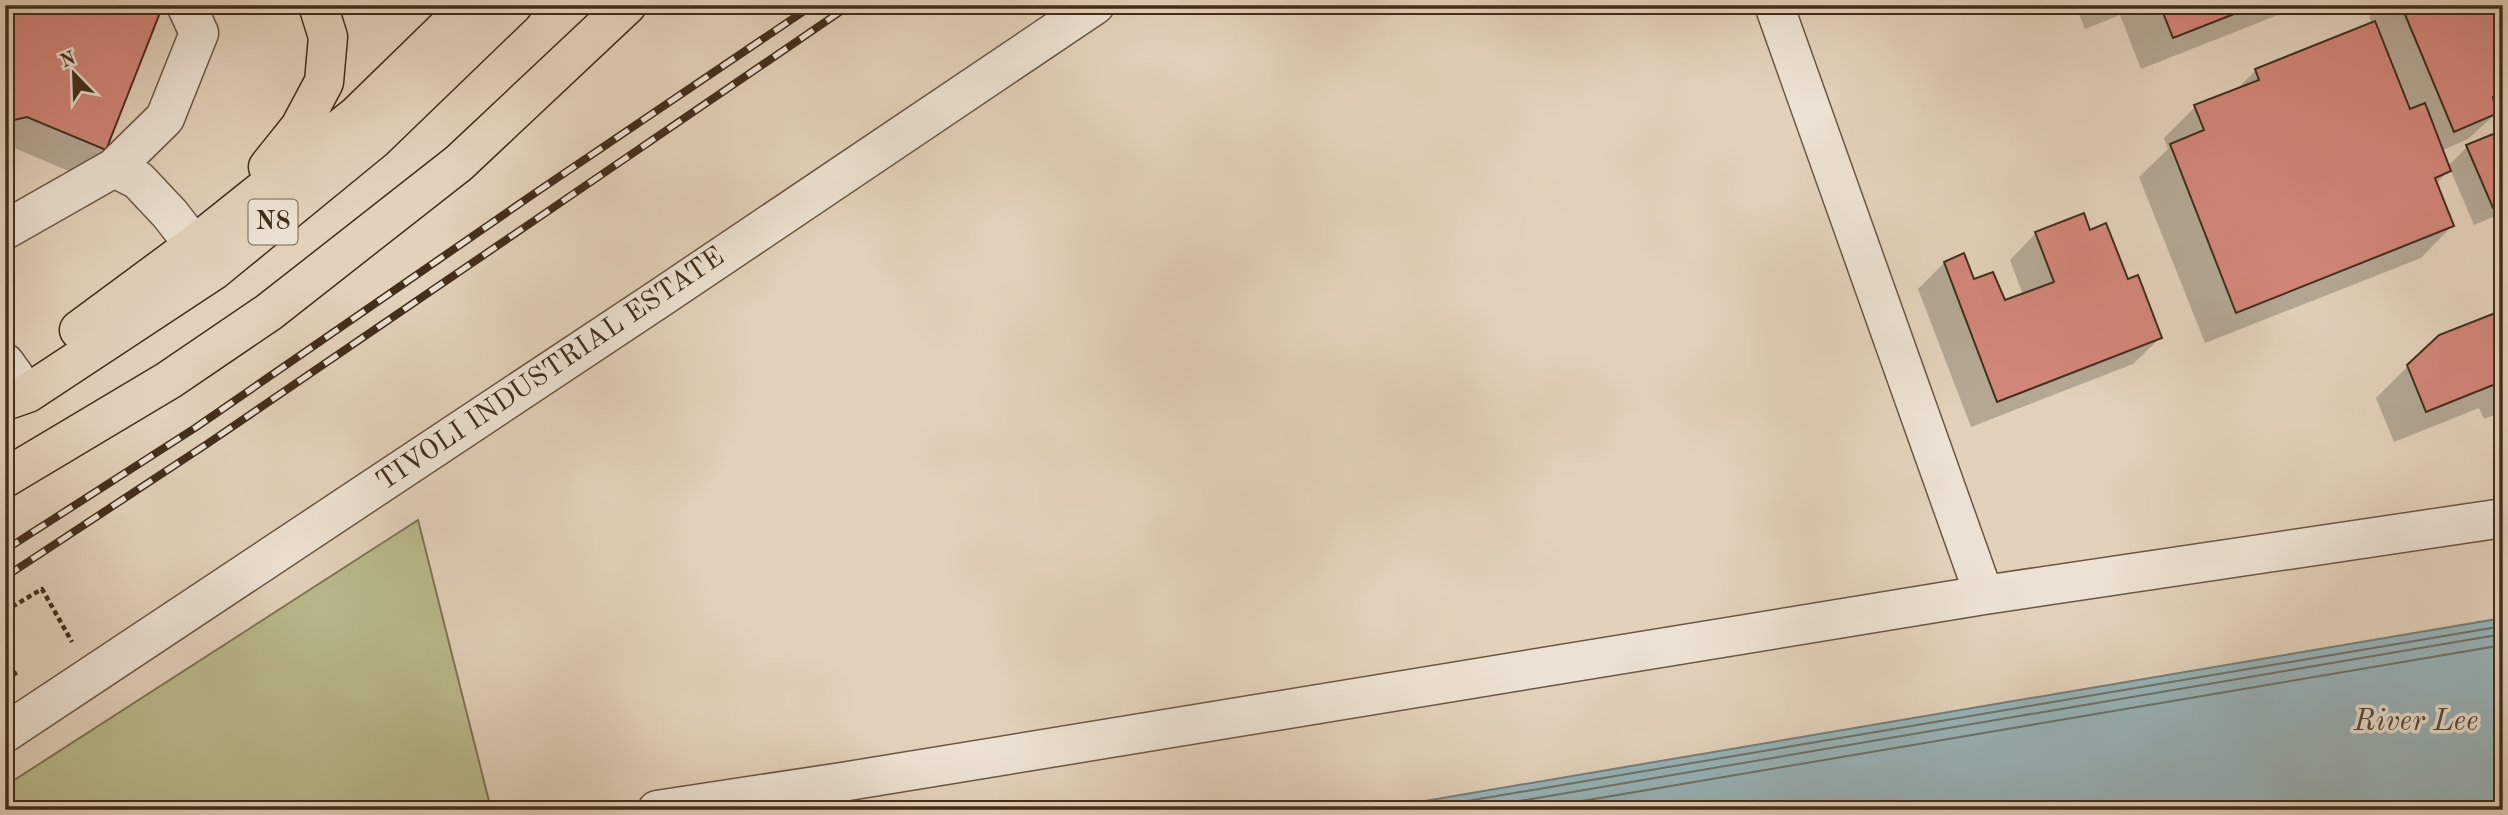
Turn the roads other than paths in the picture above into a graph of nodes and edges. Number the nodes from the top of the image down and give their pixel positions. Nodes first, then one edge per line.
1 (186, 5) edge
2 (318, 5) edge
3 (470, 5) edge
4 (513, 5) edge
5 (626, 5) edge
6 (1095, 5) edge
7 (1774, 5) edge
8 (114, 167) junction
9 (225, 221) junction
10 (5, 230) edge
11 (194, 245) junction
12 (8, 381) edge
13 (5, 478) edge
14 (2503, 518) edge
15 (1984, 595) junction
16 (5, 733) edge
17 (657, 810) edge

1 - 8 lane
2 - 9 highway
3 - 9 highway, N8
4 - 12 highway, N8
5 - 13 highway
6 - 16 lane, TIVOLI INDUSTRIAL ESTATE
7 - 15 lane
8 - 10 lane
8 - 11 lane
9 - 11 highway, N8
11 - 12 highway, N8
14 - 15 lane
15 - 17 lane

